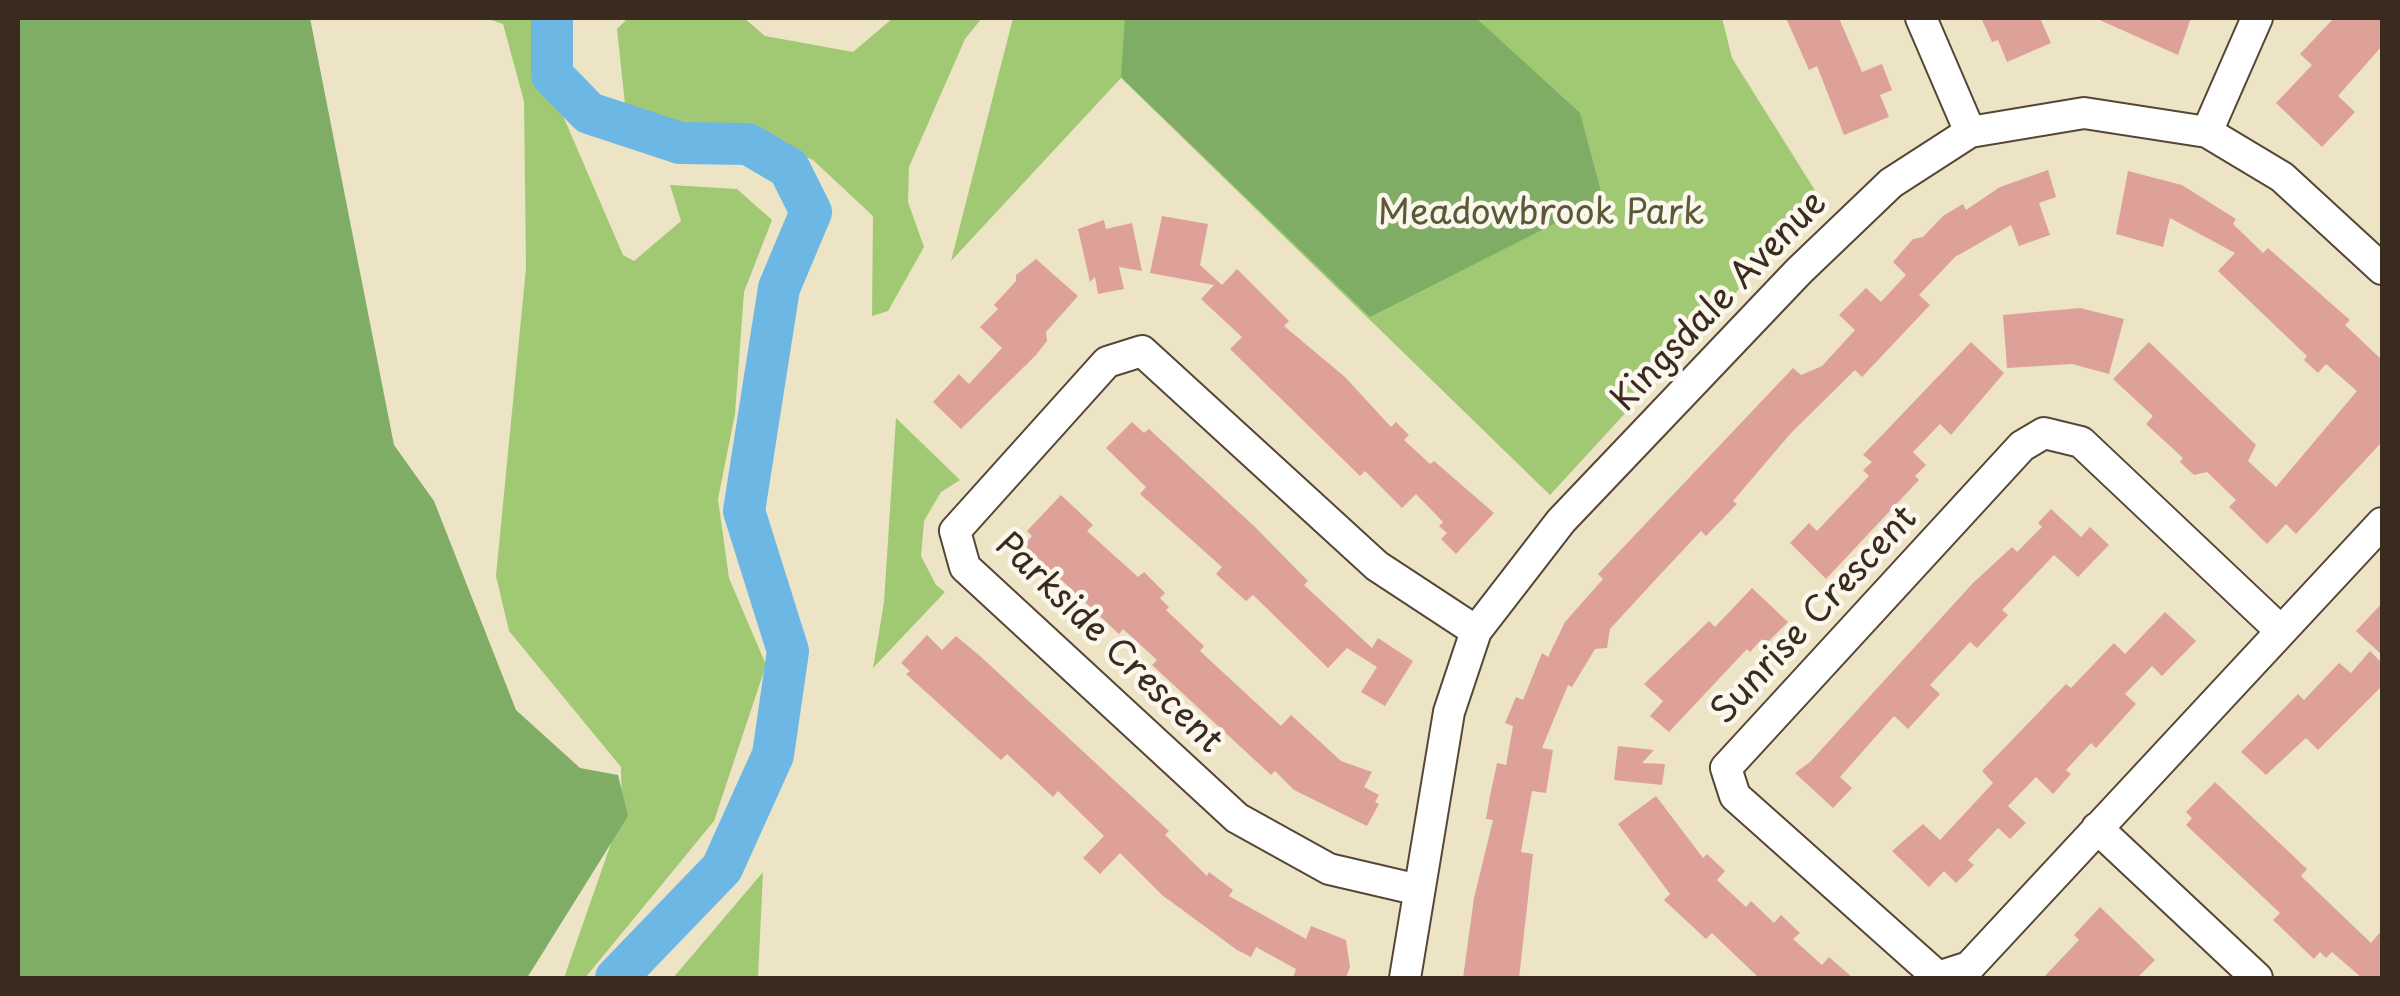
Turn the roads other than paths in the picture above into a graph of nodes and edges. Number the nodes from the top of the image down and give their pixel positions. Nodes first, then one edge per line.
1 (1921, 18) edge
2 (2257, 18) edge
3 (1970, 132) junction
4 (2207, 132) junction
5 (2382, 269) edge
6 (2382, 523) edge
7 (1476, 630) junction
8 (2280, 631) junction
9 (2097, 828) junction
10 (1419, 890) junction
11 (1405, 978) edge
12 (2257, 978) edge

1 - 3 street
2 - 4 street
3 - 4 street, Kingsdale Avenue
3 - 7 street, Kingsdale Avenue
4 - 5 street, Kingsdale Avenue
6 - 8 street, Sunrise Crescent
7 - 10 street, Kingsdale Avenue
7 - 10 street, Parkside Crescent
8 - 9 street, Sunrise Crescent
8 - 9 street, Sunrise Crescent
9 - 12 street
10 - 11 street, Kingsdale Avenue

